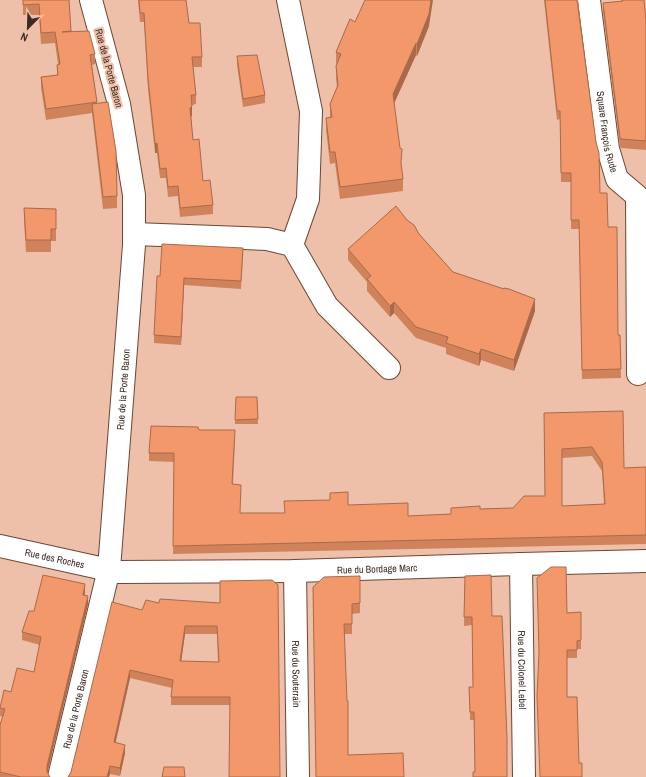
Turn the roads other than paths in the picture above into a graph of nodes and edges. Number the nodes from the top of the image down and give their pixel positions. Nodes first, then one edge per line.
1 (91, 0) edge
2 (288, 0) edge
3 (589, 0) edge
4 (641, 195) edge
5 (134, 234) junction
6 (292, 245) junction
7 (390, 368) dead end
8 (638, 374) dead end
9 (0, 546) edge
10 (646, 562) edge
11 (521, 564) junction
12 (109, 569) junction
13 (295, 571) junction
14 (59, 777) edge
15 (298, 777) edge
16 (524, 777) edge

1 - 5 street, Rue de la Porte Baron
2 - 6 street
3 - 4 street, Square François Rude
4 - 8 street, Square François Rude
5 - 6 street
5 - 12 street, Rue de la Porte Baron
6 - 7 street
9 - 12 street, Rue des Roches
10 - 11 street, Rue du Bordage Marc
11 - 13 street, Rue du Bordage Marc
11 - 16 street, Rue du Colonel Lebel
12 - 13 street, Rue du Bordage Marc
12 - 14 street, Rue de la Porte Baron
13 - 15 street, Rue du Souterrain

